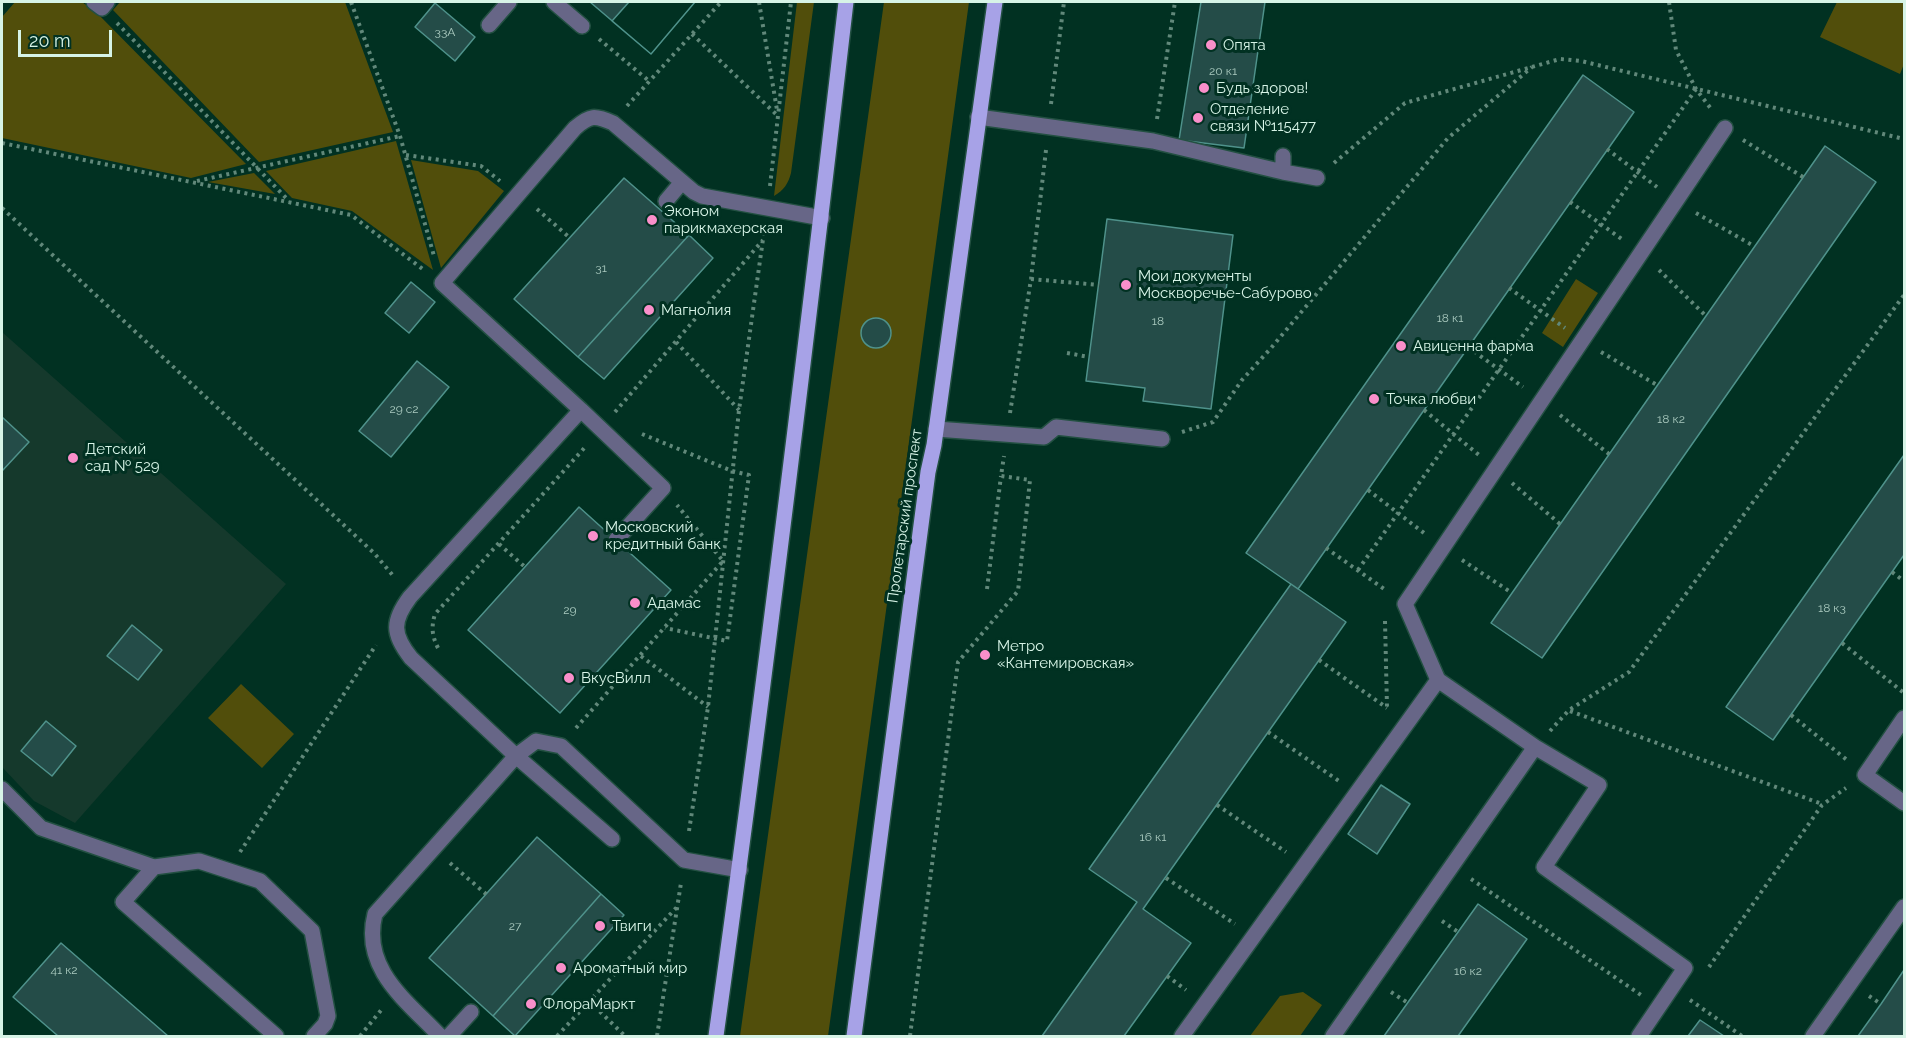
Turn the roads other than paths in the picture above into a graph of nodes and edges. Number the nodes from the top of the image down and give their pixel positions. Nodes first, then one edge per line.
1 (509, 2) edge
2 (554, 2) edge
3 (846, 2) edge
4 (995, 2) edge
5 (489, 25) dead end
6 (582, 26) road end
7 (978, 117) junction
8 (1725, 128) road end
9 (1283, 156) dead end
10 (1283, 172) junction
11 (1317, 178) road end
12 (682, 182) junction
13 (666, 201) dead end
14 (822, 218) junction
15 (580, 410) junction
16 (936, 429) junction
17 (1162, 439) road end
18 (616, 540) dead end
19 (1438, 680) junction
20 (1905, 718) edge
21 (1535, 747) junction
22 (516, 756) junction
23 (2, 789) edge
24 (1905, 803) edge
25 (612, 839) dead end
26 (154, 867) junction
27 (740, 870) junction
28 (1905, 907) edge
29 (471, 1011) dead end
30 (276, 1036) edge
31 (314, 1036) edge
32 (440, 1036) edge
33 (449, 1036) edge
34 (716, 1036) edge
35 (854, 1036) edge
36 (1182, 1036) edge
37 (1333, 1036) edge
38 (1639, 1036) edge
39 (1813, 1036) edge

1 - 5 lane
2 - 6 lane
3 - 14 main road
4 - 7 main road, Пролетарский проспект
7 - 10 lane
7 - 16 main road, Пролетарский проспект
8 - 19 lane
9 - 10 lane
10 - 11 lane
12 - 13 lane
12 - 14 lane
12 - 15 lane
14 - 27 main road
15 - 18 lane
15 - 22 lane
16 - 17 lane
16 - 35 main road, Пролетарский проспект
19 - 21 lane
19 - 36 lane
20 - 24 lane
21 - 37 lane
21 - 38 lane
22 - 25 lane
22 - 27 lane
22 - 32 lane
23 - 26 lane
26 - 30 lane
26 - 31 lane
27 - 34 main road
28 - 39 lane
29 - 33 lane

